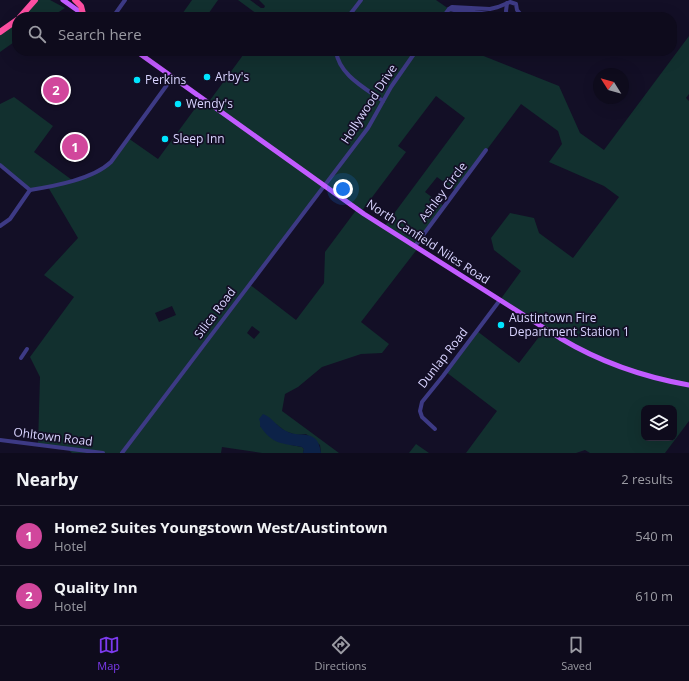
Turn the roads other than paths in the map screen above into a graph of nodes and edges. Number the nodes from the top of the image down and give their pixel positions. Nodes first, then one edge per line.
1 (35, 0) edge
2 (63, 0) edge
3 (75, 0) edge
4 (125, 0) edge
5 (361, 0) edge
6 (507, 3) junction
7 (449, 9) junction
8 (24, 12) edge
9 (81, 12) edge
10 (84, 12) edge
11 (117, 12) edge
12 (352, 12) edge
13 (447, 12) edge
14 (460, 12) edge
15 (506, 12) edge
16 (519, 12) edge
17 (12, 24) edge
18 (0, 32) edge
19 (143, 56) edge
20 (337, 56) edge
21 (412, 56) edge
22 (172, 78) junction
23 (383, 101) junction
24 (486, 150) dead end
25 (0, 165) edge
26 (324, 186) junction
27 (30, 190) junction
28 (0, 226) edge
29 (414, 246) junction
30 (500, 300) junction
31 (27, 349) dead end
32 (21, 358) dead end
33 (689, 385) edge
34 (434, 429) dead end
35 (0, 440) edge
36 (103, 453) edge
37 (122, 453) edge

1 - 8 highway
2 - 9 main road
3 - 10 highway
4 - 11 street
5 - 12 street
6 - 7 street
6 - 15 street
6 - 16 street
7 - 13 street
7 - 14 street
17 - 18 highway
19 - 22 main road, North Canfield Niles Road
20 - 23 street
21 - 23 street, Hollywood Drive
22 - 26 main road, North Canfield Niles Road
22 - 27 street
23 - 26 street, Hollywood Drive
24 - 29 street, Ashley Circle
25 - 27 street
26 - 29 main road, North Canfield Niles Road
26 - 37 street, Silica Road
27 - 28 street
29 - 30 main road, North Canfield Niles Road
30 - 33 main road, North Canfield Niles Road
30 - 34 street, Dunlap Road
31 - 32 street
35 - 36 street, Ohltown Road

